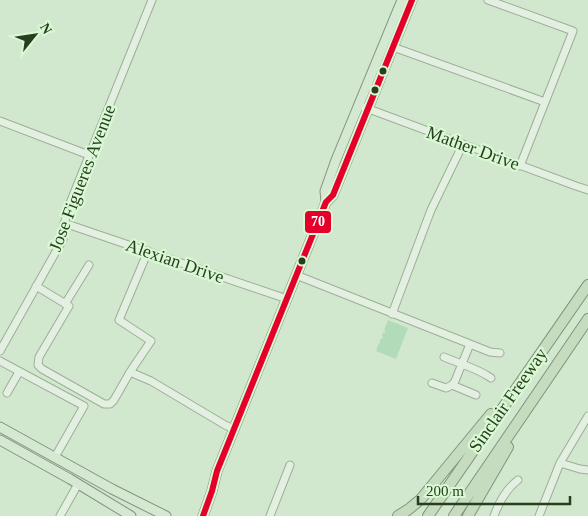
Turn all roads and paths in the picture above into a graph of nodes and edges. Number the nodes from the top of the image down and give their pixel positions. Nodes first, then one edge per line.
1 (152, 0) edge
2 (402, 0) edge
3 (412, 0) edge
4 (488, 0) edge
5 (393, 47) junction
6 (545, 102) junction
7 (358, 105) junction
8 (368, 109) junction
9 (0, 122) edge
10 (463, 144) junction
11 (89, 155) junction
12 (520, 166) junction
13 (588, 189) edge
14 (326, 202) junction
15 (64, 223) junction
16 (148, 251) junction
17 (89, 264) dead end
18 (296, 275) junction
19 (588, 280) edge
20 (588, 285) edge
21 (36, 286) junction
22 (287, 299) junction
23 (65, 304) junction
24 (569, 311) junction
25 (392, 314) junction
26 (587, 321) edge
27 (470, 344) junction
28 (0, 351) edge
29 (500, 353) dead end
30 (444, 357) dead end
31 (538, 357) junction
32 (0, 361) edge
33 (462, 365) junction
34 (19, 372) junction
35 (130, 372) junction
36 (549, 377) junction
37 (491, 378) dead end
38 (432, 383) dead end
39 (452, 386) junction
40 (7, 393) dead end
41 (476, 395) dead end
42 (588, 416) edge
43 (0, 427) edge
44 (234, 429) junction
45 (0, 440) edge
46 (55, 458) junction
47 (560, 464) junction
48 (290, 466) dead end
49 (588, 470) edge
50 (518, 480) dead end
51 (78, 484) junction
52 (60, 516) edge
53 (131, 516) edge
54 (166, 516) edge
55 (203, 516) edge
56 (270, 516) edge
57 (398, 516) edge
58 (428, 516) edge
59 (454, 516) edge
60 (468, 516) edge
61 (494, 516) edge
62 (539, 516) edge

1 - 11 street, Jose Figueres Avenue
2 - 7 main road
3 - 5 main road
4 - 6 street
5 - 6 street
5 - 8 main road
6 - 12 street
7 - 8 street, Mather Drive
7 - 14 main road
8 - 10 street, Mather Drive
8 - 14 main road
9 - 11 street
10 - 12 street, Mather Drive
10 - 25 street
11 - 15 street, Jose Figueres Avenue
12 - 13 street, Mather Drive
14 - 18 main road
15 - 16 street, Alexian Drive
15 - 21 street, Jose Figueres Avenue
16 - 22 street, Alexian Drive
16 - 35 street
17 - 23 street
18 - 22 main road
18 - 25 street
19 - 24 highway
20 - 24 highway, Sinclair Freeway
21 - 23 street
21 - 28 street, Jose Figueres Avenue
22 - 44 main road
23 - 35 street
24 - 31 highway, Sinclair Freeway
25 - 27 street
26 - 36 highway, Sinclair Freeway
27 - 29 street
27 - 33 street
30 - 33 street
31 - 57 highway
31 - 58 highway, Sinclair Freeway
32 - 34 street
33 - 37 street
33 - 39 street
34 - 40 street
34 - 46 street
35 - 44 street
36 - 59 highway, Sinclair Freeway
36 - 60 highway
38 - 39 street
39 - 41 street
42 - 47 street
43 - 46 main road
44 - 55 main road
45 - 51 main road
46 - 54 main road
47 - 49 street
47 - 62 street
48 - 56 street
50 - 61 street
51 - 52 street
51 - 53 main road

